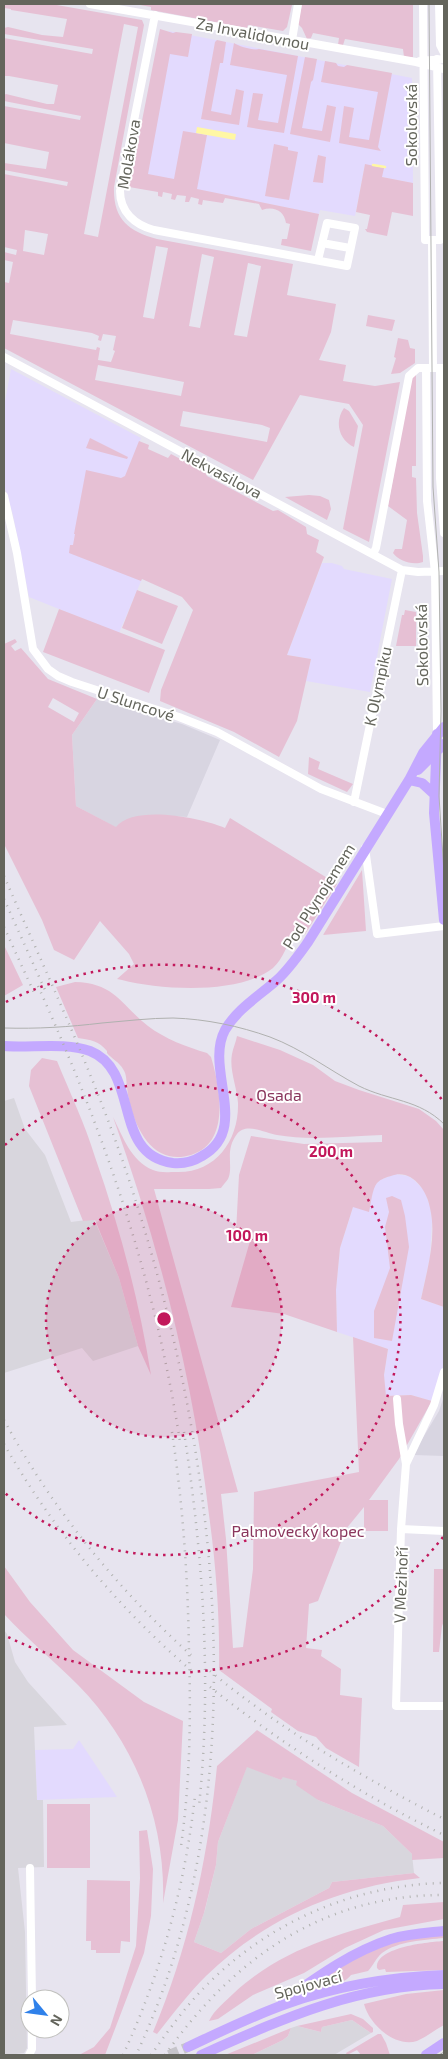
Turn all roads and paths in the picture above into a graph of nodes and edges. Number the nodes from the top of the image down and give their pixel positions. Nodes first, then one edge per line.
1 (90, 4) edge
2 (298, 4) edge
3 (423, 4) edge
4 (439, 4) edge
5 (155, 15) junction
6 (292, 40) junction
7 (444, 53) edge
8 (441, 59) edge
9 (425, 63) junction
10 (441, 69) edge
11 (432, 240) junction
12 (322, 243) junction
13 (350, 248) junction
14 (318, 260) junction
15 (4, 356) edge
16 (436, 368) edge
17 (4, 496) edge
18 (444, 533) edge
19 (373, 554) junction
20 (402, 570) junction
21 (444, 571) edge
22 (435, 572) junction
23 (441, 731) edge
24 (444, 744) edge
25 (436, 752) junction
26 (409, 780) junction
27 (434, 794) junction
28 (354, 802) junction
29 (386, 814) junction
30 (365, 848) junction
31 (444, 924) edge
32 (4, 1046) edge
33 (444, 1372) edge
34 (397, 1399) dead end
35 (406, 1464) junction
36 (401, 1529) junction
37 (444, 1531) edge
38 (444, 1706) edge
39 (30, 1868) dead end
40 (444, 1931) edge
41 (444, 1975) edge
42 (444, 1984) edge
43 (32, 1989) edge
44 (271, 2009) junction
45 (32, 2039) edge
46 (444, 2043) edge
47 (188, 2047) tunnel mouth
48 (29, 2055) edge
49 (201, 2055) edge
50 (426, 2055) edge

1 - 5 street, Za Invalidovnou
2 - 6 street
3 - 9 street, Sokolovská
4 - 7 street
5 - 6 street, Za Invalidovnou
5 - 14 street, Molákova
6 - 9 street, Za Invalidovnou
8 - 9 street
8 - 10 street, Sokolovská
9 - 10 street, Za Invalidovnou
9 - 11 street, Sokolovská
10 - 11 street, Sokolovská
11 - 16 street, Sokolovská
12 - 13 street
12 - 13 street, Molákova
12 - 14 street, Molákova
13 - 14 street, Molákova
15 - 19 street, Nekvasilova
16 - 18 street, Sokolovská
16 - 19 street
16 - 22 street, Sokolovská
17 - 28 street, U Sluncové
19 - 20 street, Nekvasilova
20 - 22 street, Nekvasilova
20 - 28 street, K Olympiku
21 - 22 street, Nekvasilova
22 - 23 street, Sokolovská
23 - 25 main road, Sokolovská
23 - 26 main road, Pod Plynojemem
24 - 25 main road, Pod Plynojemem
25 - 26 main road, Pod Plynojemem
25 - 27 main road, Sokolovská
26 - 27 main road
26 - 29 main road, Pod Plynojemem
27 - 31 main road, Sokolovská
28 - 29 street, U Sluncové
29 - 30 main road, Pod Plynojemem
30 - 31 street
30 - 32 main road, Pod Plynojemem
33 - 35 street
34 - 35 street
35 - 36 street, V Mezihoří
36 - 37 street
36 - 38 street, V Mezihoří
39 - 43 street
40 - 44 main road
41 - 44 main road, Spojovací
42 - 49 main road, Spojovací
44 - 47 main road, Spojovací
45 - 48 street
46 - 50 main road

